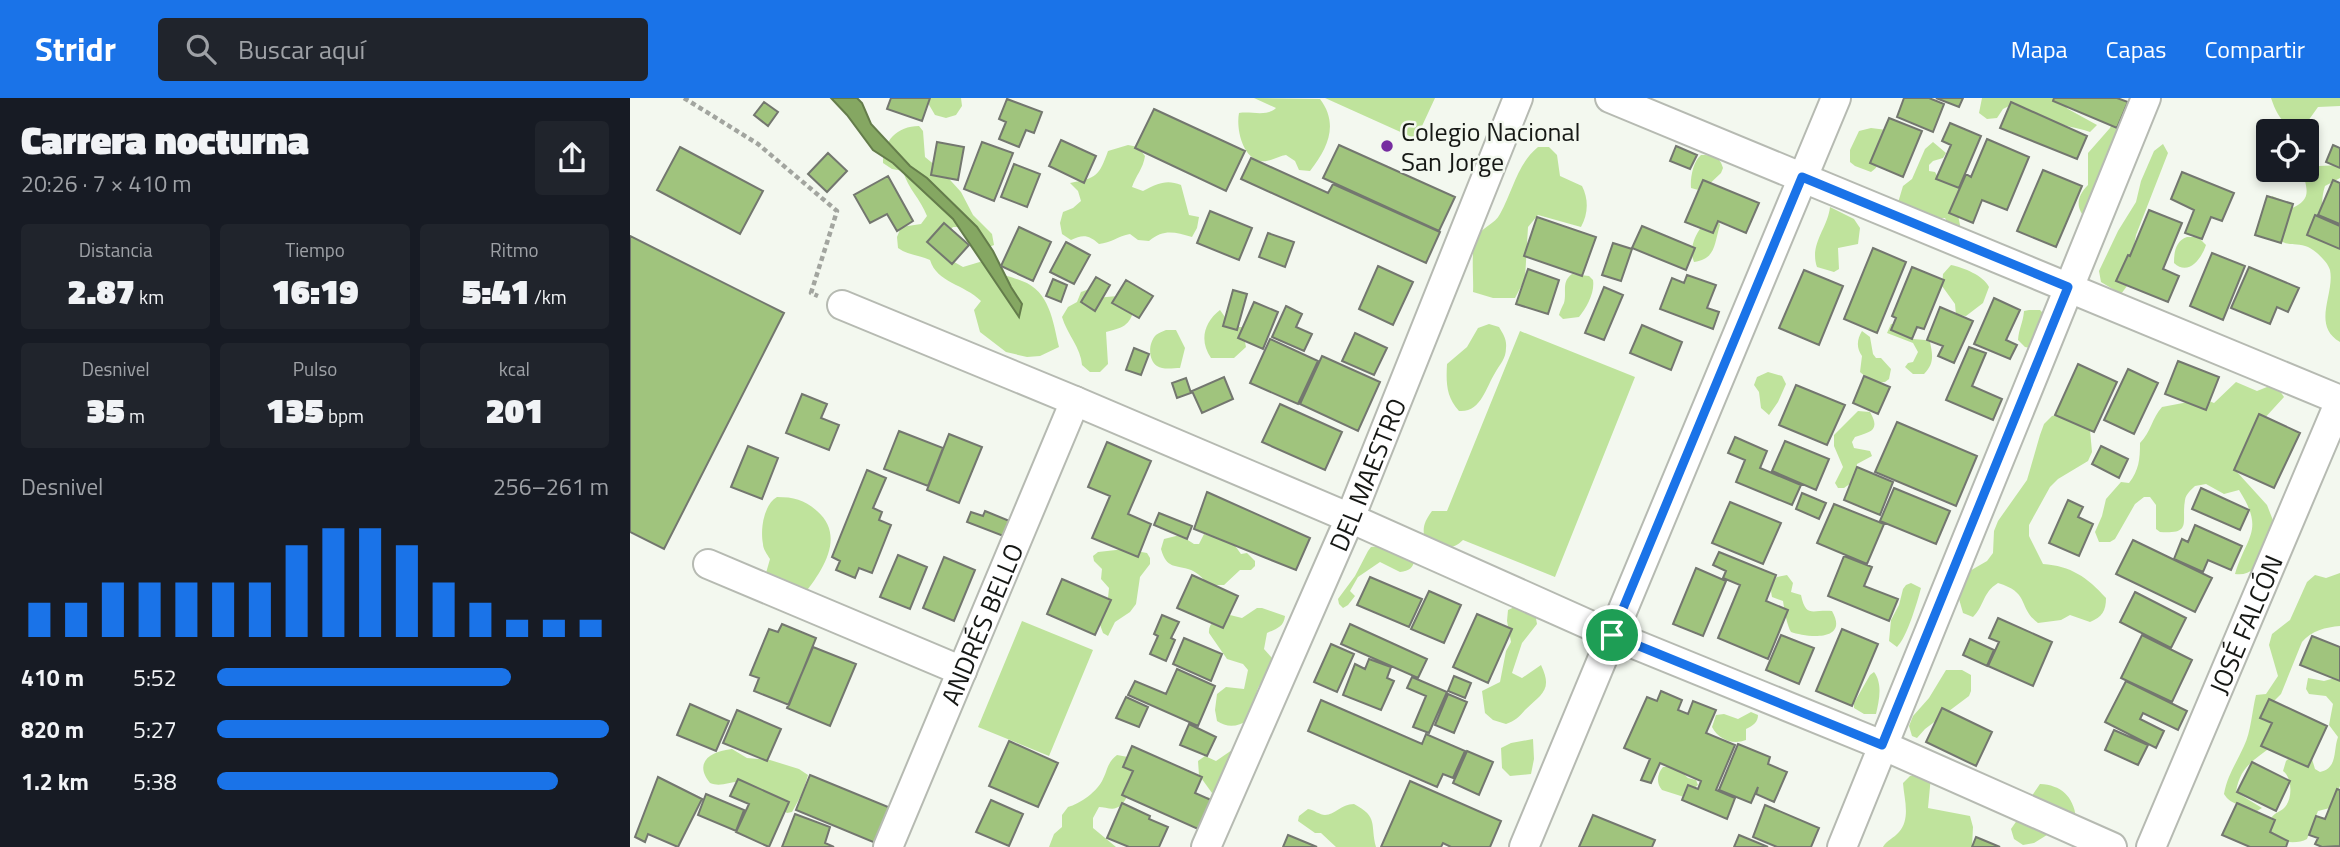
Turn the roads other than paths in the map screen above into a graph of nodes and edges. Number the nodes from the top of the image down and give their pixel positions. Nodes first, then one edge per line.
1 (1518, 98) edge
2 (1610, 98) edge
3 (1836, 98) edge
4 (2146, 98) edge
5 (1802, 177) junction
6 (2068, 287) junction
7 (842, 305) road end
8 (2340, 400) edge
9 (1075, 401) junction
10 (1350, 519) junction
11 (708, 564) dead end
12 (1612, 635) junction
13 (962, 671) junction
14 (1882, 745) junction
15 (888, 847) edge
16 (1206, 847) edge
17 (1524, 847) edge
18 (1842, 847) edge
19 (2112, 847) edge
20 (2151, 847) edge

1 - 10 street, DEL MAESTRO
2 - 5 street
3 - 5 street
4 - 6 street
5 - 6 street
5 - 12 street
6 - 8 street
6 - 14 street
7 - 9 street
8 - 20 street, JOSÉ FALCÓN
9 - 10 street
9 - 13 street, ANDRÉS BELLO
10 - 12 street
10 - 16 street, DEL MAESTRO
11 - 13 street
12 - 14 street
12 - 17 street
13 - 15 street, ANDRÉS BELLO
14 - 18 street
14 - 19 street

